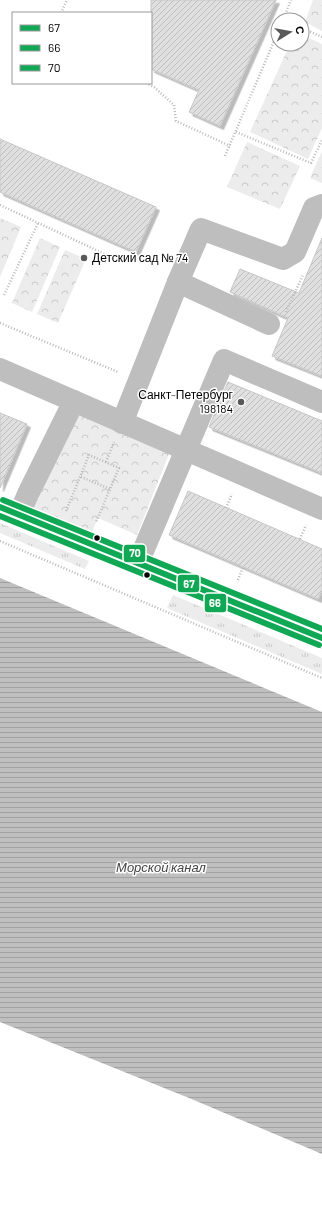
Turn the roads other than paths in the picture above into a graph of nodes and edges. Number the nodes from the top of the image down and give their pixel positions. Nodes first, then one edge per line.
1 (322, 205) edge
2 (178, 282) junction
3 (269, 324) dead end
4 (0, 369) edge
5 (74, 402) junction
6 (322, 402) edge
7 (122, 423) junction
8 (186, 450) junction
9 (322, 510) edge
10 (9, 511) edge
11 (138, 563) junction
12 (322, 638) edge

1 - 2 street
2 - 3 street
2 - 7 street
4 - 5 street
5 - 7 street
5 - 10 street
6 - 8 street
7 - 8 street
8 - 9 street
8 - 11 street
10 - 11 street
11 - 12 street

